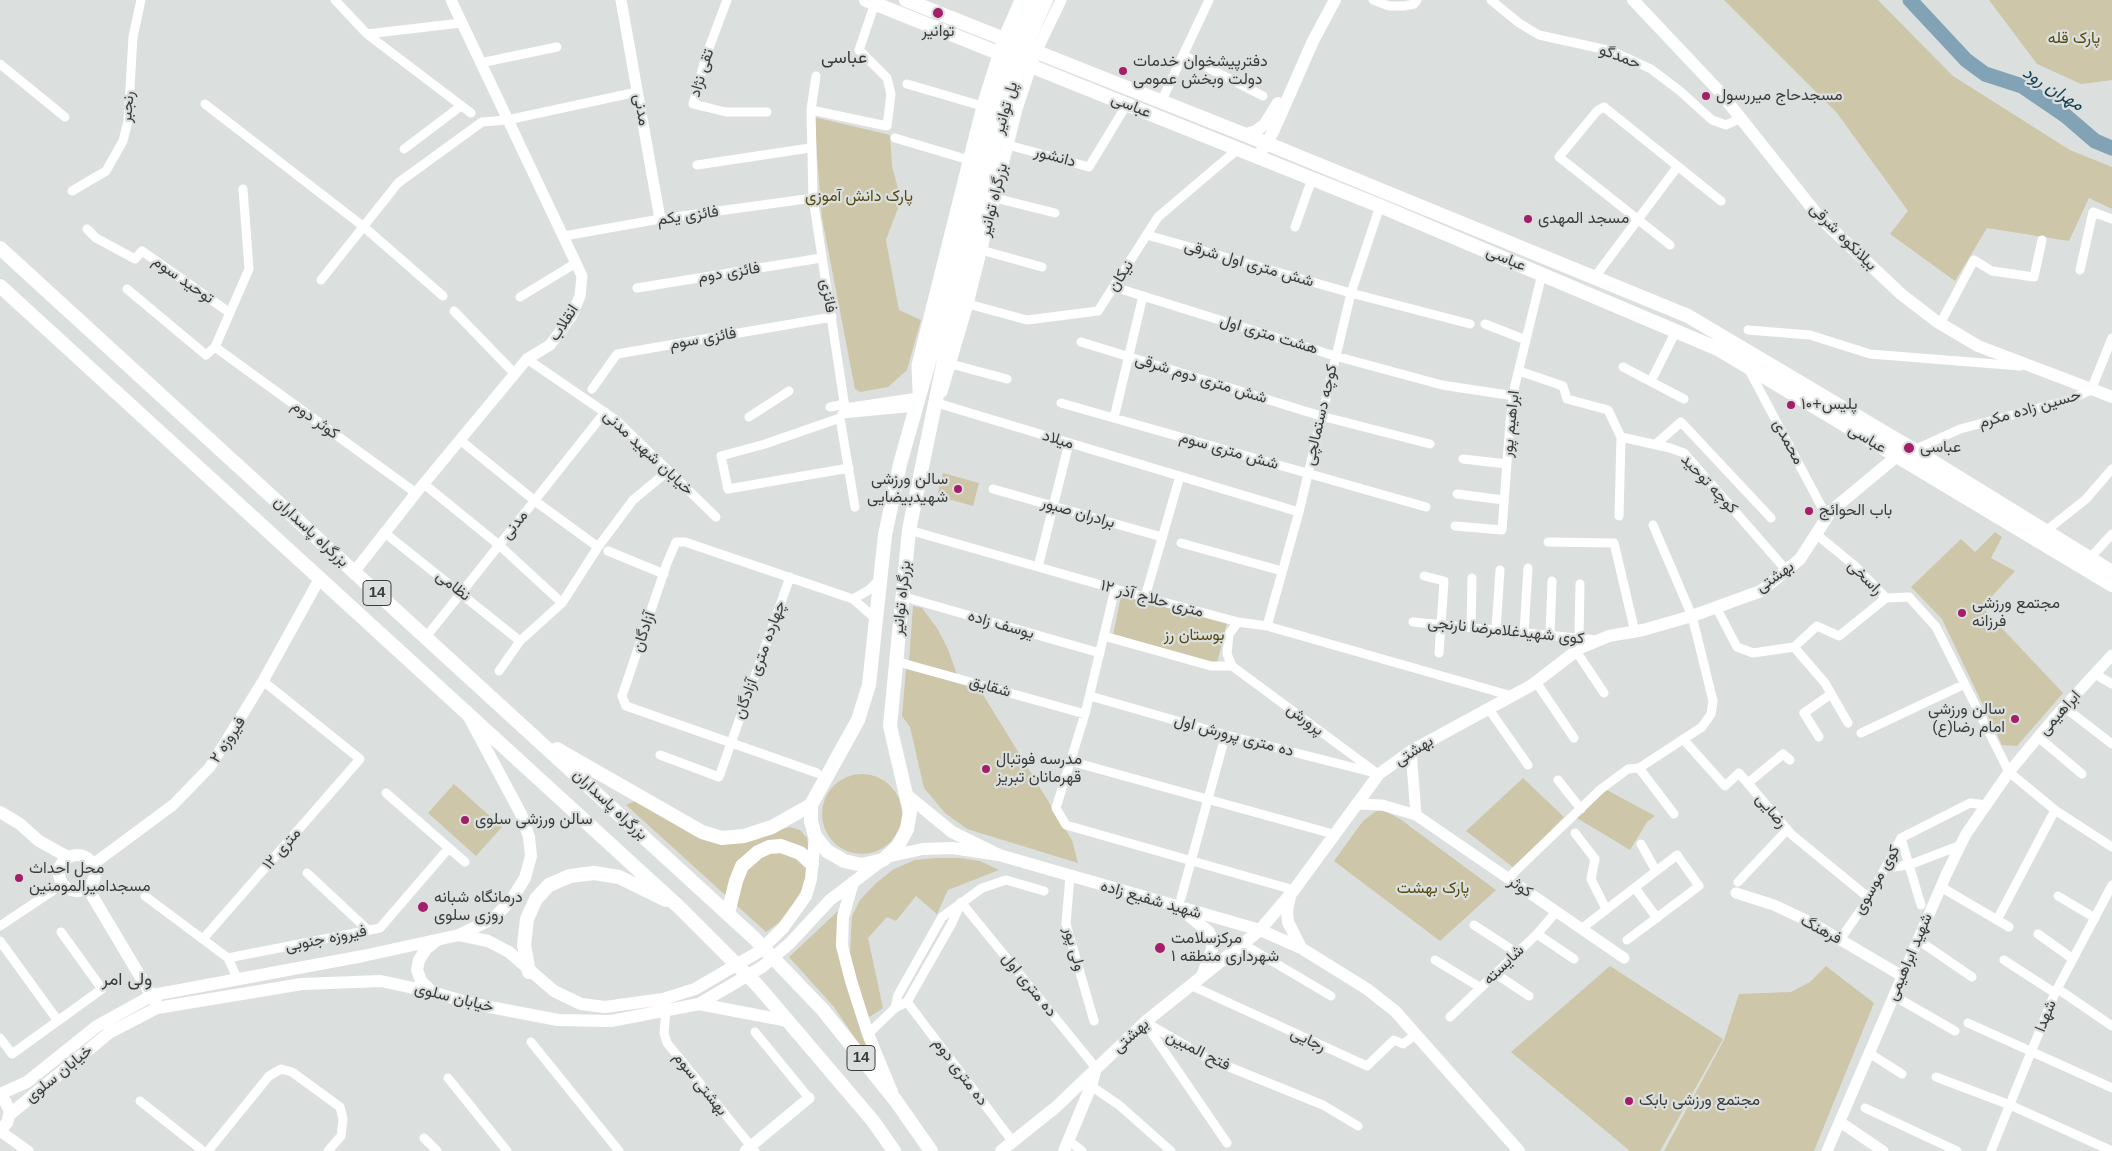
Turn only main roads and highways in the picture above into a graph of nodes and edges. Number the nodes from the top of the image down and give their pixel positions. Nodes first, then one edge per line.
1 (906, 0) edge
2 (1032, 0) edge
3 (1046, 0) edge
4 (1335, 0) edge
5 (1633, 0) edge
6 (871, 2) edge
7 (1299, 71) junction
8 (1244, 135) junction
9 (1266, 143) junction
10 (1258, 157) junction
11 (0, 248) edge
12 (0, 286) edge
13 (943, 335) junction
14 (2112, 396) edge
15 (1914, 450) junction
16 (1896, 456) junction
17 (2041, 535) junction
18 (2112, 572) edge
19 (2112, 585) edge
20 (869, 685) junction
21 (892, 691) junction
22 (465, 710) junction
23 (535, 736) junction
24 (906, 795) junction
25 (812, 805) junction
26 (0, 812) edge
27 (815, 836) junction
28 (999, 855) junction
29 (68, 857) junction
30 (884, 858) junction
31 (812, 864) junction
32 (853, 882) junction
33 (87, 887) junction
34 (1293, 892) junction
35 (1179, 904) junction
36 (679, 907) junction
37 (728, 913) junction
38 (1260, 930) junction
39 (459, 935) junction
40 (437, 940) junction
41 (1243, 944) junction
42 (1301, 948) junction
43 (529, 972) junction
44 (1202, 977) junction
45 (432, 992) junction
46 (155, 1002) junction
47 (699, 1004) junction
48 (788, 1021) junction
49 (1096, 1068) junction
50 (0, 1094) edge
51 (0, 1098) edge
52 (896, 1101) junction
53 (9, 1115) junction
54 (0, 1130) edge
55 (1066, 1145) edge
56 (894, 1151) edge
57 (931, 1151) edge
58 (1001, 1151) edge
59 (1519, 1151) edge

1 - 8 main road, عباسى
2 - 13 main road, پل توانیر
3 - 13 main road, پل توانیر
4 - 7 main road
5 - 14 main road, بیلانکوه شرقی
6 - 10 main road, عباسى
7 - 8 main road
7 - 9 main road
8 - 9 main road, عباسى
9 - 10 main road
9 - 15 main road, عباسى
10 - 16 main road, عباسى
11 - 23 main road, بزرگراه پاسداران / 14
12 - 22 main road, بزرگراه پاسداران / 14
13 - 20 main road, بزرگراه توانیر
13 - 21 main road, بزرگراه توانیر
15 - 16 main road
15 - 17 main road, عباسى
16 - 17 main road, عباسى
16 - 34 main road, بهشتی
17 - 18 main road, عباسى
17 - 19 main road, عباسى
20 - 21 main road
20 - 25 main road, بزرگراه توانیر
21 - 24 main road, بزرگراه توانیر
22 - 36 main road, بزرگراه پاسداران / 14
22 - 39 main road
23 - 25 main road
23 - 37 main road, بزرگراه پاسداران / 14
24 - 28 main road
24 - 30 main road, بزرگراه توانیر
25 - 27 main road
26 - 29 main road
27 - 30 main road
27 - 31 main road, خیابان سلوی
28 - 30 main road
28 - 35 main road, شهید شفیع زاده
29 - 33 main road
29 - 33 main road
30 - 32 main road, خیابان سلوی
31 - 37 main road
31 - 43 main road, خیابان سلوی
32 - 47 main road, خیابان سلوی
32 - 52 main road
33 - 46 main road
34 - 38 main road, بهشتی
34 - 42 main road
35 - 38 main road, شهید شفیع زاده
35 - 44 main road
36 - 43 main road
36 - 48 main road, بزرگراه پاسداران / 14
37 - 52 main road, بزرگراه پاسداران / 14
38 - 41 main road, بهشتی
38 - 42 main road, شهید شفیع زاده
39 - 40 main road, خیابان سلوی
39 - 43 main road, خیابان سلوی
40 - 45 main road
40 - 46 main road, خیابان سلوی
41 - 42 main road, شهید شفیع زاده
41 - 44 main road, بهشتی
42 - 59 main road, شهید شفیع زاده
44 - 49 main road, بهشتی
45 - 46 main road, خیابان سلوی
45 - 47 main road, خیابان سلوی
46 - 50 main road, خیابان سلوی
46 - 53 main road, خیابان سلوی
47 - 48 main road
48 - 56 main road, 14
49 - 55 main road
49 - 58 main road, بهشتی
51 - 53 main road
52 - 57 main road, 14
53 - 54 main road, خیابان سلوی

